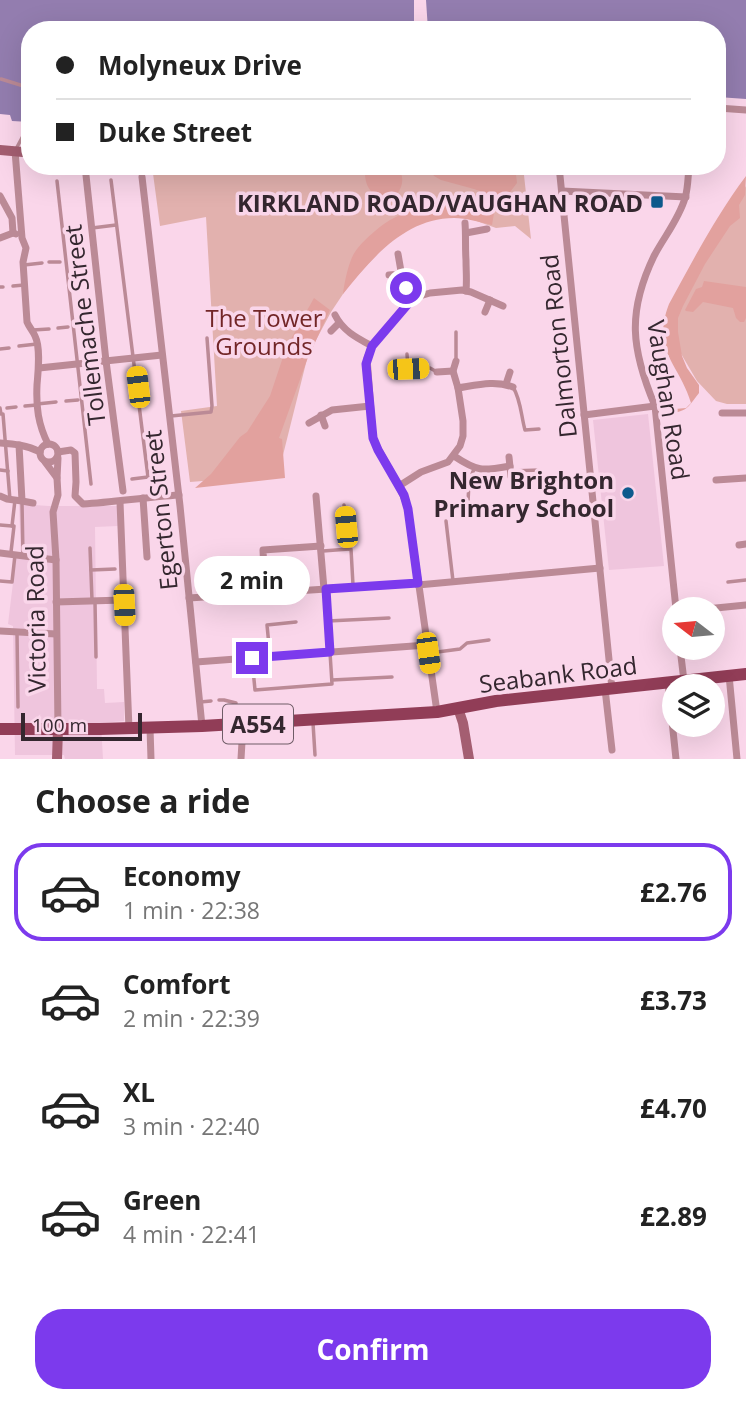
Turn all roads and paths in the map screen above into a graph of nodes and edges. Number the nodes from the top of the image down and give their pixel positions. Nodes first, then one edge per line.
1 (1, 79) edge
2 (21, 85) edge
3 (726, 109) edge
4 (746, 110) edge
5 (0, 150) edge
6 (21, 151) edge
7 (23, 175) edge
8 (86, 175) edge
9 (560, 175) edge
10 (688, 175) edge
11 (142, 177) dead end
12 (111, 180) dead end
13 (57, 181) dead end
14 (562, 191) junction
15 (0, 196) edge
16 (686, 197) junction
17 (157, 206) dead end
18 (146, 207) junction
19 (465, 223) dead end
20 (116, 225) junction
21 (92, 228) junction
22 (487, 229) dead end
23 (13, 233) junction
24 (466, 233) junction
25 (0, 238) edge
26 (22, 238) junction
27 (398, 254) dead end
28 (49, 262) dead end
29 (60, 262) dead end
30 (42, 263) dead end
31 (23, 265) junction
32 (401, 274) junction
33 (389, 275) dead end
34 (24, 285) junction
35 (13, 286) dead end
36 (466, 291) junction
37 (413, 298) junction
38 (490, 300) junction
39 (503, 306) dead end
40 (485, 312) dead end
41 (68, 327) dead end
42 (48, 328) dead end
43 (58, 328) dead end
44 (30, 330) junction
45 (331, 331) dead end
46 (456, 332) dead end
47 (207, 338) dead end
48 (37, 345) junction
49 (19, 346) dead end
50 (372, 346) junction
51 (9, 348) dead end
52 (0, 349) edge
53 (407, 354) dead end
54 (162, 355) junction
55 (134, 358) junction
56 (106, 361) junction
57 (456, 361) joint
58 (78, 364) junction
59 (39, 368) junction
60 (453, 371) junction
61 (437, 372) joint
62 (510, 372) dead end
63 (510, 386) junction
64 (458, 388) junction
65 (78, 400) dead end
66 (66, 401) dead end
67 (56, 402) dead end
68 (37, 405) junction
69 (25, 406) dead end
70 (370, 406) junction
71 (654, 406) junction
72 (16, 407) dead end
73 (0, 408) edge
74 (7, 408) dead end
75 (722, 413) dead end
76 (746, 413) edge
77 (321, 415) junction
78 (584, 415) junction
79 (169, 416) junction
80 (309, 423) dead end
81 (325, 426) dead end
82 (539, 429) dead end
83 (3, 444) edge
84 (48, 444) junction
85 (19, 445) junction
86 (40, 452) junction
87 (58, 455) junction
88 (454, 456) junction
89 (509, 457) dead end
90 (45, 462) junction
91 (474, 468) junction
92 (0, 470) edge
93 (8, 471) junction
94 (510, 471) junction
95 (57, 478) junction
96 (746, 478) edge
97 (132, 479) joint
98 (121, 480) junction
99 (716, 480) dead end
100 (547, 483) dead end
101 (92, 484) dead end
102 (399, 486) junction
103 (122, 491) dead end
104 (179, 495) junction
105 (0, 496) edge
106 (316, 496) dead end
107 (143, 498) junction
108 (16, 500) junction
109 (120, 502) junction
110 (33, 503) dead end
111 (452, 503) dead end
112 (344, 505) dead end
113 (317, 509) junction
114 (306, 510) dead end
115 (446, 521) dead end
116 (0, 525) edge
117 (12, 526) junction
118 (90, 548) dead end
119 (321, 549) junction
120 (349, 549) junction
121 (0, 553) edge
122 (16, 555) junction
123 (148, 557) dead end
124 (56, 560) junction
125 (600, 568) junction
126 (115, 569) dead end
127 (91, 570) junction
128 (746, 580) edge
129 (0, 581) edge
130 (453, 581) junction
131 (728, 582) dead end
132 (418, 584) junction
133 (353, 587) junction
134 (325, 589) junction
135 (265, 593) junction
136 (675, 597) edge
137 (189, 598) junction
138 (93, 600) junction
139 (123, 600) junction
140 (56, 602) junction
141 (746, 605) edge
142 (725, 607) edge
143 (389, 618) dead end
144 (328, 621) junction
145 (296, 622) dead end
146 (0, 631) edge
147 (17, 632) junction
148 (56, 634) junction
149 (489, 640) dead end
150 (427, 649) junction
151 (330, 652) junction
152 (270, 656) junction
153 (96, 657) dead end
154 (252, 658) junction
155 (196, 662) junction
156 (746, 674) edge
157 (725, 676) edge
158 (729, 676) junction
159 (393, 677) dead end
160 (332, 680) junction
161 (662, 683) edge
162 (609, 689) junction
163 (211, 701) dead end
164 (219, 701) dead end
165 (200, 702) junction
166 (236, 703) dead end
167 (18, 707) dead end
168 (458, 708) junction
169 (437, 712) junction
170 (313, 720) junction
171 (243, 725) junction
172 (202, 726) junction
173 (150, 728) junction
174 (0, 729) edge
175 (58, 729) junction
176 (129, 729) junction
177 (674, 737) edge
178 (612, 750) dead end
179 (316, 755) dead end
180 (57, 759) edge
181 (151, 759) edge
182 (241, 759) edge
183 (469, 759) edge
184 (676, 759) edge
185 (737, 759) edge

1 - 2 lane
3 - 4 street
5 - 6 main road
7 - 26 street
8 - 21 street, Tollemache Street
9 - 14 street, Dalmorton Road
10 - 16 street, Vaughan Road
11 - 18 street, Egerton Street
12 - 20 lane
13 - 58 lane
14 - 16 street
14 - 78 street, Dalmorton Road
15 - 23 street
16 - 71 street, Vaughan Road
17 - 18 street
18 - 54 street, Egerton Street
19 - 24 street
20 - 21 lane
20 - 55 lane
21 - 56 street, Tollemache Street
22 - 24 street
23 - 25 street
23 - 26 street
24 - 36 street
26 - 31 street
27 - 32 street
28 - 29 lane
30 - 31 lane
31 - 34 street
32 - 33 street
32 - 37 street
34 - 35 lane
34 - 44 street
36 - 37 street
36 - 38 street
37 - 50 street
38 - 39 street
38 - 40 street
41 - 43 lane
42 - 44 lane
44 - 48 street
45 - 50 street
46 - 57 lane
47 - 79 lane
48 - 49 lane
48 - 59 street
50 - 70 street
51 - 52 lane
53 - 61 lane
54 - 55 street
54 - 79 street, Egerton Street
55 - 56 street
55 - 97 lane
56 - 58 street
56 - 98 street, Tollemache Street
57 - 60 street
58 - 59 street
58 - 101 lane
59 - 68 street
60 - 61 street
60 - 64 street
62 - 63 street
63 - 64 street
63 - 82 lane
64 - 88 street
65 - 66 lane
67 - 68 lane
68 - 69 lane
68 - 84 street
70 - 77 street
70 - 102 street
71 - 78 street
71 - 136 street, Vaughan Road
72 - 74 lane
73 - 83 lane
75 - 76 street
77 - 80 street
77 - 81 street
78 - 125 street, Dalmorton Road
79 - 104 street, Egerton Street
83 - 85 street
83 - 93 lane
84 - 86 street
84 - 87 street
85 - 86 street
85 - 108 street
86 - 90 street
87 - 90 street
87 - 95 street, Victoria Road
87 - 109 street
88 - 91 street
88 - 102 street
89 - 94 street
90 - 95 street
91 - 94 street
91 - 111 lane
92 - 93 lane
93 - 108 lane
94 - 100 lane
95 - 124 street, Victoria Road
96 - 99 street
97 - 98 street
98 - 103 street, Tollemache Street
102 - 132 street
104 - 107 street
104 - 137 street, Egerton Street
105 - 108 street
106 - 113 street
107 - 109 street
107 - 123 street
108 - 110 street
108 - 117 lane
108 - 122 lane
109 - 139 street
112 - 120 lane
113 - 114 street
113 - 119 street
115 - 130 lane
116 - 117 lane
117 - 122 lane
118 - 127 lane
119 - 120 lane
119 - 134 street
119 - 135 street
120 - 133 lane
121 - 122 street
122 - 124 street
122 - 129 lane
124 - 140 street, Victoria Road
125 - 130 street
125 - 162 street, Dalmorton Road
126 - 127 lane
127 - 138 lane
128 - 131 lane
130 - 132 street
132 - 133 street
132 - 150 street
133 - 134 street
134 - 135 street
134 - 144 lane
135 - 137 street
137 - 155 street, Egerton Street
138 - 139 street
138 - 140 street
138 - 153 lane
139 - 176 street
140 - 148 street, Victoria Road
141 - 142 street
143 - 144 lane
144 - 151 lane
145 - 152 lane
146 - 147 street
147 - 148 street
147 - 167 lane
148 - 175 street, Victoria Road
149 - 150 lane
150 - 151 street
150 - 169 street
151 - 152 street
151 - 160 lane
152 - 154 street
154 - 155 street
154 - 160 lane
155 - 165 street, Egerton Street
156 - 158 main road, Seabank Road / A554
157 - 158 main road, Seabank Road / A554
158 - 185 street
159 - 160 lane
161 - 162 main road, Seabank Road / A554
162 - 168 main road, Seabank Road / A554
162 - 178 street, Dalmorton Road
163 - 165 lane
164 - 166 lane
165 - 172 street, Egerton Street
168 - 169 main road, A554
168 - 183 main road
169 - 170 main road, A554
170 - 171 main road, A554
170 - 179 lane
171 - 172 main road, A554
171 - 182 street
172 - 173 main road, A554
173 - 176 main road, A554
173 - 181 street
174 - 175 main road, A554
175 - 176 main road, A554
175 - 180 main road, Victoria Road
177 - 184 street

